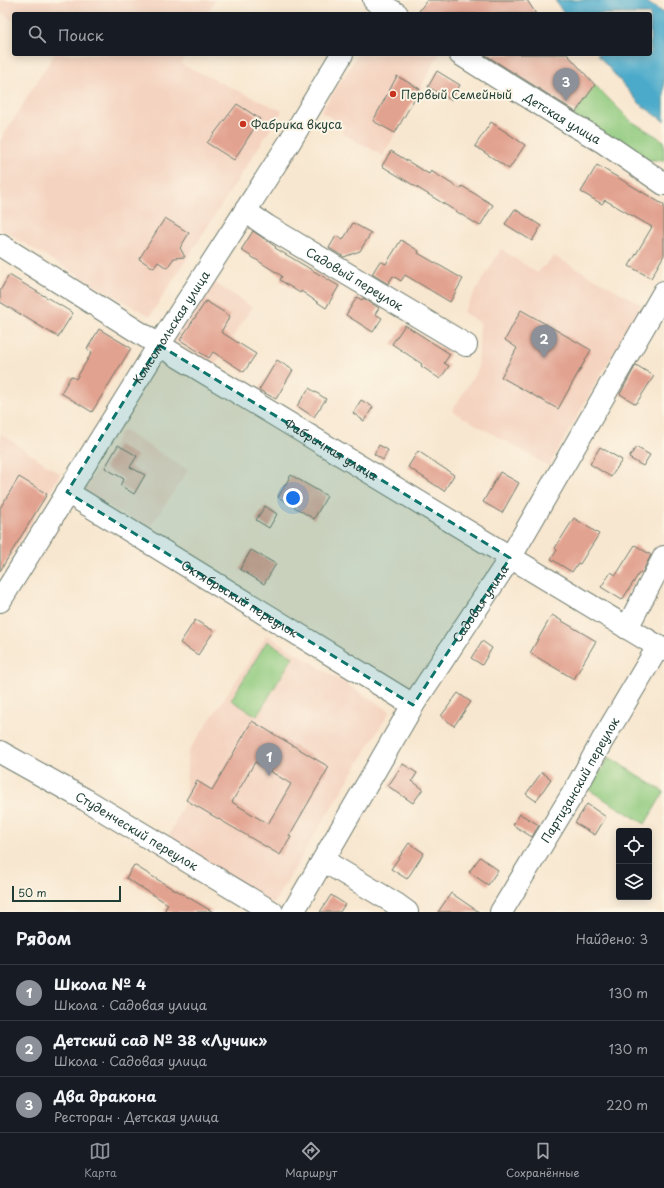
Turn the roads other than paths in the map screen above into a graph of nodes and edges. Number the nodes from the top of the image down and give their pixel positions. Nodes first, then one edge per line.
1 (374, 0) edge
2 (366, 12) edge
3 (394, 12) edge
4 (341, 56) edge
5 (463, 56) edge
6 (664, 184) edge
7 (245, 211) junction
8 (0, 245) edge
9 (664, 292) edge
10 (159, 345) junction
11 (466, 345) dead end
12 (67, 492) junction
13 (664, 557) edge
14 (510, 558) junction
15 (0, 601) edge
16 (628, 628) junction
17 (661, 649) edge
18 (413, 705) junction
19 (0, 752) edge
20 (324, 861) junction
21 (272, 912) edge
22 (293, 912) edge
23 (407, 912) edge
24 (501, 912) edge

1 - 2 street
1 - 3 street
4 - 7 street, Комсомольская улица
5 - 6 street, Детская улица
7 - 10 street, Комсомольская улица
7 - 11 street, Садовый переулок
8 - 10 street, Фабричная улица
9 - 14 street, Садовая улица
10 - 12 street, Комсомольская улица
10 - 14 street, Фабричная улица
12 - 15 street, Комсомольская улица
12 - 18 street, Октябрьский переулок
13 - 16 street
14 - 16 street, Фабричная улица
14 - 18 street, Садовая улица
16 - 17 street, Фабричная улица
17 - 24 street, Партизанский переулок
18 - 20 street, Садовая улица
19 - 21 street, Студенческий переулок
20 - 22 street, Садовая улица
20 - 23 street

